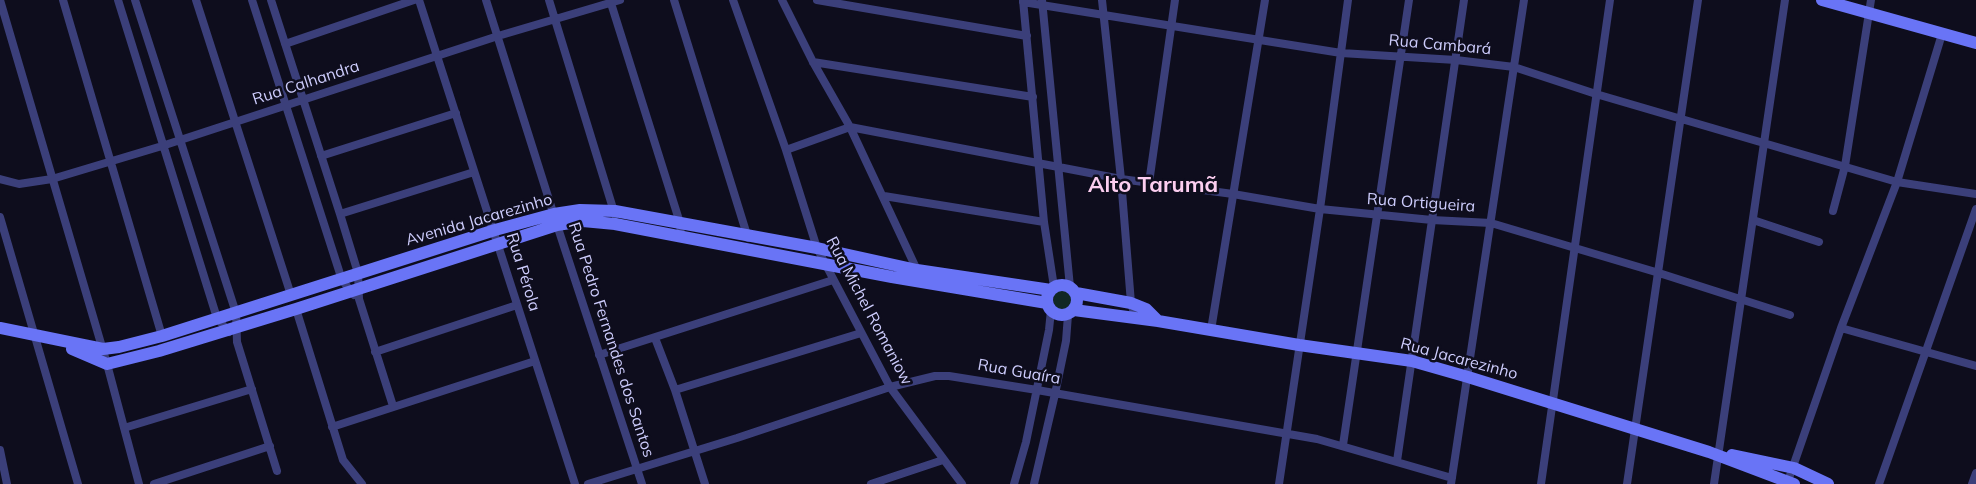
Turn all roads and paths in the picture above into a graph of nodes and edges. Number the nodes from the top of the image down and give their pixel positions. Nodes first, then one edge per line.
1 (0, 0) edge
2 (63, 0) edge
3 (118, 0) edge
4 (135, 0) edge
5 (196, 0) edge
6 (252, 0) edge
7 (271, 0) edge
8 (414, 0) edge
9 (419, 0) edge
10 (486, 0) edge
11 (549, 0) edge
12 (674, 0) edge
13 (733, 0) edge
14 (782, 0) edge
15 (817, 0) edge
16 (1102, 0) edge
17 (1175, 0) edge
18 (1265, 0) edge
19 (1348, 0) edge
20 (1409, 0) edge
21 (1464, 0) edge
22 (1524, 0) edge
23 (1610, 0) edge
24 (1698, 0) edge
25 (1785, 0) edge
26 (1822, 0) edge
27 (1871, 0) edge
28 (614, 1) edge
29 (1023, 1) edge
30 (1042, 3) edge
31 (1869, 14) junction
32 (1104, 16) junction
33 (555, 20) junction
34 (1171, 27) junction
35 (1942, 34) junction
36 (498, 36) junction
37 (1027, 36) junction
38 (1258, 41) junction
39 (1976, 43) edge
40 (285, 44) junction
41 (1341, 53) junction
42 (438, 55) junction
43 (1400, 56) junction
44 (1456, 60) junction
45 (813, 62) junction
46 (1514, 67) junction
47 (1596, 94) junction
48 (1033, 97) junction
49 (303, 100) junction
50 (286, 105) junction
51 (456, 113) junction
52 (1682, 118) junction
53 (234, 121) junction
54 (850, 128) junction
55 (180, 139) junction
56 (1763, 143) junction
57 (162, 146) junction
58 (786, 150) junction
59 (321, 156) junction
60 (110, 161) junction
61 (1040, 163) junction
62 (1059, 166) junction
63 (1845, 166) junction
64 (474, 172) junction
65 (52, 178) junction
66 (0, 179) edge
67 (1121, 179) junction
68 (1897, 182) junction
69 (1149, 183) junction
70 (1233, 194) junction
71 (1976, 194) edge
72 (884, 196) junction
73 (1320, 209) junction
74 (1976, 209) edge
75 (1833, 212) dead end
76 (340, 214) junction
77 (1377, 215) junction
78 (0, 217) edge
79 (615, 218) junction
80 (556, 219) junction
81 (1432, 220) junction
82 (1753, 220) junction
83 (1044, 222) junction
84 (680, 223) junction
85 (1491, 223) junction
86 (495, 230) junction
87 (681, 236) junction
88 (748, 236) junction
89 (1819, 242) dead end
90 (499, 244) junction
91 (817, 248) junction
92 (1574, 248) junction
93 (751, 250) junction
94 (0, 252) edge
95 (12, 255) junction
96 (825, 263) junction
97 (917, 270) junction
98 (358, 273) junction
99 (1659, 273) junction
100 (342, 280) junction
101 (833, 280) junction
102 (1073, 290) junction
103 (357, 293) junction
104 (291, 295) junction
105 (1051, 298) junction
106 (1741, 300) junction
107 (1131, 303) junction
108 (517, 305) junction
109 (296, 309) junction
110 (1071, 312) junction
111 (236, 313) junction
112 (1790, 315) dead end
113 (217, 318) junction
114 (1136, 319) junction
115 (1158, 321) junction
116 (0, 328) edge
117 (231, 328) junction
118 (1841, 328) junction
119 (1211, 330) junction
120 (861, 333) junction
121 (35, 336) junction
122 (162, 336) junction
123 (655, 338) junction
124 (51, 339) junction
125 (1299, 345) junction
126 (103, 349) junction
127 (375, 352) junction
128 (1358, 352) junction
129 (1926, 352) junction
130 (599, 355) junction
131 (1412, 361) junction
132 (535, 362) junction
133 (107, 364) junction
134 (1976, 366) edge
135 (1468, 377) junction
136 (890, 387) junction
137 (252, 389) junction
138 (675, 390) junction
139 (1037, 390) junction
140 (1055, 394) junction
141 (1553, 404) junction
142 (393, 406) junction
143 (332, 427) junction
144 (124, 428) junction
145 (1635, 428) junction
146 (1286, 433) junction
147 (1343, 445) junction
148 (270, 446) junction
149 (0, 450) edge
150 (695, 451) junction
151 (1716, 453) junction
152 (943, 460) junction
153 (1397, 461) junction
154 (1794, 468) junction
155 (637, 469) junction
156 (277, 471) dead end
157 (1976, 473) edge
158 (1452, 481) edge
159 (358, 483) edge
160 (1791, 483) edge
161 (7, 484) edge
162 (78, 484) edge
163 (139, 484) edge
164 (154, 484) edge
165 (575, 484) edge
166 (588, 484) edge
167 (642, 484) edge
168 (705, 484) edge
169 (871, 484) edge
170 (962, 484) edge
171 (1014, 484) edge
172 (1034, 484) edge
173 (1279, 484) edge
174 (1541, 484) edge
175 (1627, 484) edge
176 (1714, 484) edge
177 (1828, 484) edge
178 (1879, 484) edge
179 (1972, 484) edge

1 - 65 street
2 - 60 street
3 - 57 street
4 - 55 street
5 - 53 street
6 - 50 street
7 - 40 street
8 - 40 street
9 - 42 street, Rua Pérola
10 - 36 street, Rua Pedro Fernandes dos Santos
11 - 33 street
12 - 88 street
13 - 58 street, Rua Michel Romaniow
14 - 45 street
15 - 37 street
16 - 32 street
17 - 34 street
18 - 38 street
19 - 41 street
20 - 43 street
21 - 44 street
22 - 46 street
23 - 47 street
24 - 52 street
25 - 56 street
26 - 31 street
27 - 31 street
28 - 33 street, Rua Calhandra
28 - 84 street
29 - 30 street, Rua Cambará
29 - 37 street
30 - 32 street, Rua Cambará
30 - 62 street
31 - 35 street
31 - 63 street
32 - 34 street, Rua Cambará
32 - 67 street
33 - 36 street, Rua Calhandra
33 - 79 street
34 - 38 street, Rua Cambará
34 - 69 street
35 - 39 street
35 - 68 street
36 - 42 street, Rua Calhandra
36 - 80 street, Rua Pedro Fernandes dos Santos
37 - 48 street
38 - 41 street, Rua Cambará
38 - 70 street
40 - 49 street
41 - 43 street, Rua Cambará
41 - 73 street
42 - 49 street, Rua Calhandra
42 - 51 street, Rua Pérola
43 - 44 street, Rua Cambará
43 - 77 street
44 - 46 street, Rua Cambará
44 - 81 street
45 - 48 street
45 - 54 street
46 - 47 street, Rua Cambará
46 - 85 street
47 - 52 street, Rua Cambará
47 - 92 street
48 - 61 street
49 - 50 street, Rua Calhandra
49 - 59 street
50 - 53 street, Rua Calhandra
50 - 100 street
51 - 59 street
51 - 64 street, Rua Pérola
52 - 56 street, Rua Cambará
52 - 99 street
53 - 55 street, Rua Calhandra
53 - 104 street
54 - 58 street
54 - 61 street, Rua Ortigueira
54 - 72 street
55 - 57 street, Rua Calhandra
55 - 111 street
56 - 63 street, Rua Cambará
56 - 82 street
57 - 60 street, Rua Calhandra
57 - 113 street
58 - 91 street, Rua Michel Romaniow
59 - 76 street
60 - 65 street, Rua Calhandra
60 - 122 street
61 - 62 street, Rua Ortigueira
61 - 83 street
62 - 67 street, Rua Ortigueira
62 - 102 street
63 - 68 street, Rua Cambará
63 - 75 street
64 - 76 street
64 - 86 street, Rua Pérola
65 - 66 street, Rua Calhandra
65 - 126 street
67 - 69 street, Rua Ortigueira
67 - 107 street
68 - 71 street, Rua Cambará
68 - 118 street
69 - 70 street, Rua Ortigueira
70 - 73 street, Rua Ortigueira
70 - 119 street
72 - 83 street
72 - 97 street
73 - 77 street, Rua Ortigueira
73 - 125 street
74 - 129 street
76 - 98 street
77 - 81 street, Rua Ortigueira
77 - 128 street
78 - 95 street
79 - 80 street, Avenida Jacarezinho
79 - 84 street, Avenida Jacarezinho
79 - 87 street, Avenida Jacarezinho
80 - 86 street, Avenida Jacarezinho
80 - 90 street, Avenida Jacarezinho
80 - 130 street, Rua Pedro Fernandes dos Santos
81 - 85 street, Rua Ortigueira
81 - 131 street
82 - 89 street
82 - 106 street
83 - 105 street
84 - 87 street
84 - 88 street, Avenida Jacarezinho
85 - 92 street, Rua Ortigueira
85 - 135 street
86 - 90 street, Rua Pérola
86 - 98 street, Avenida Jacarezinho
87 - 93 street, Avenida Jacarezinho
88 - 91 street, Avenida Jacarezinho
88 - 93 street
90 - 103 street, Avenida Jacarezinho
90 - 108 street, Rua Pérola
91 - 96 street, Rua Michel Romaniow
91 - 97 street, Avenida Jacarezinho
92 - 99 street, Rua Ortigueira
92 - 141 street
93 - 96 street, Avenida Jacarezinho
94 - 95 street
95 - 121 street
96 - 101 street, Rua Michel Romaniow
96 - 105 street, Avenida Jacarezinho
97 - 105 street, Avenida Jacarezinho
98 - 100 street, Avenida Jacarezinho
98 - 103 street
99 - 106 street, Rua Ortigueira
99 - 145 street
100 - 103 street
100 - 104 street, Avenida Jacarezinho
101 - 120 street, Rua Michel Romaniow
101 - 123 street
102 - 105 street
102 - 107 street, Rua Jacarezinho
102 - 110 street
103 - 109 street, Avenida Jacarezinho
103 - 127 street
104 - 111 street, Avenida Jacarezinho
105 - 110 street
105 - 139 street
106 - 112 street, Rua Ortigueira
106 - 151 street
107 - 114 street
107 - 115 street, Rua Jacarezinho
108 - 127 street
108 - 132 street, Rua Pérola
109 - 117 street, Avenida Jacarezinho
109 - 143 street
110 - 114 street, Rua Jacarezinho
110 - 140 street
111 - 113 street, Avenida Jacarezinho
111 - 117 street
113 - 117 street
113 - 122 street, Avenida Jacarezinho
114 - 115 street, Rua Jacarezinho
115 - 119 street, Rua Jacarezinho
116 - 121 street
117 - 133 street, Avenida Jacarezinho
117 - 137 street
118 - 129 street
118 - 154 street
119 - 125 street, Rua Jacarezinho
120 - 136 street, Rua Michel Romaniow
120 - 138 street
121 - 124 street
121 - 162 street
122 - 126 street, Avenida Jacarezinho
123 - 130 street
123 - 138 street
124 - 126 street
124 - 133 street
125 - 128 street, Rua Jacarezinho
125 - 146 street
126 - 133 street
127 - 142 street
128 - 131 street, Rua Jacarezinho
128 - 147 street
129 - 134 street
129 - 178 street
130 - 155 street, Rua Pedro Fernandes dos Santos
131 - 135 street, Rua Jacarezinho
131 - 153 street
132 - 142 street
132 - 165 street, Rua Pérola
133 - 144 street
135 - 141 street, Rua Jacarezinho
135 - 158 street
136 - 139 street, Rua Guaíra
136 - 150 street, Rua Guaíra
136 - 152 street, Rua Michel Romaniow
137 - 144 street
137 - 148 street
138 - 150 street
139 - 140 street, Rua Guaíra
139 - 171 street
140 - 146 street, Rua Guaíra
140 - 172 street
141 - 145 street, Rua Jacarezinho
141 - 174 street
142 - 143 street
143 - 159 street
144 - 163 street
145 - 151 street, Rua Jacarezinho
145 - 175 street
146 - 147 street, Rua Guaíra
146 - 173 street
147 - 153 street, Rua Guaíra
148 - 156 street
148 - 164 street
149 - 161 street
150 - 155 street, Rua Guaíra
150 - 168 street
151 - 154 street, Rua Jacarezinho
151 - 160 street, Rua Jacarezinho
151 - 176 street
152 - 169 street
152 - 170 street, Rua Michel Romaniow
153 - 158 street, Rua Guaíra
154 - 160 street
154 - 177 street, Rua Jacarezinho
155 - 166 street, Rua Guaíra
155 - 167 street, Rua Pedro Fernandes dos Santos
157 - 179 street

